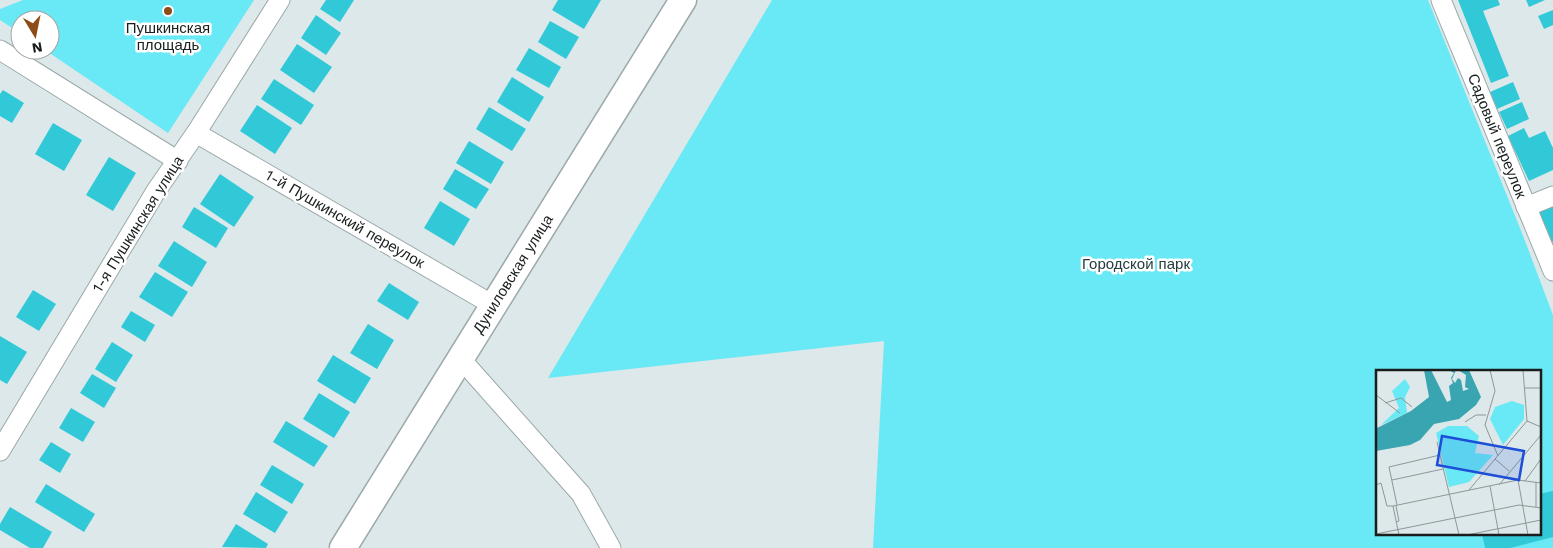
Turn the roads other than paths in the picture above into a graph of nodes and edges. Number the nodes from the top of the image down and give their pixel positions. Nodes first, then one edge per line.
1 (280, 0) edge
2 (683, 0) edge
3 (1441, 0) edge
4 (0, 50) edge
5 (196, 133) junction
6 (178, 161) junction
7 (1553, 196) edge
8 (1526, 208) junction
9 (1553, 272) edge
10 (493, 305) junction
11 (460, 358) junction
12 (0, 451) edge
13 (343, 548) edge
14 (611, 548) edge

1 - 5 street, 1-я Пушкинская улица
2 - 10 main road, Дуниловская улица
3 - 8 street, Садовый переулок
4 - 6 street
5 - 6 street, 1-я Пушкинская улица
5 - 10 street, 1-й Пушкинский переулок
6 - 12 street, 1-я Пушкинская улица
7 - 8 street
8 - 9 street, Садовый переулок
10 - 11 main road, Дуниловская улица
11 - 13 main road, Дуниловская улица
11 - 14 street

